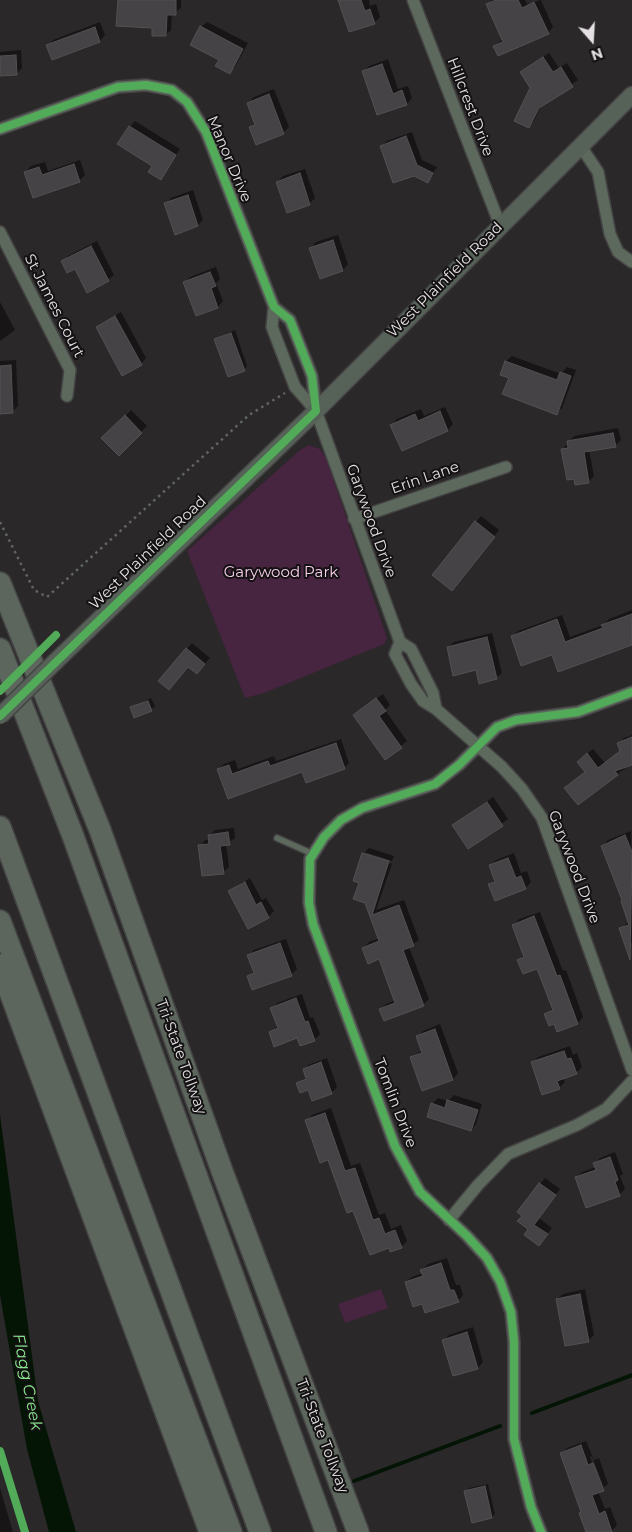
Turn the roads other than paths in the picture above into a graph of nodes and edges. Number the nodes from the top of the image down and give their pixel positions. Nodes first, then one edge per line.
1 (413, 0) edge
2 (632, 95) edge
3 (0, 129) edge
4 (580, 145) junction
5 (500, 225) junction
6 (0, 232) edge
7 (632, 262) edge
8 (274, 307) junction
9 (67, 396) dead end
10 (316, 411) junction
11 (506, 467) dead end
12 (354, 519) junction
13 (0, 583) edge
14 (400, 642) junction
15 (0, 649) edge
16 (632, 692) edge
17 (436, 709) junction
18 (0, 716) edge
19 (477, 746) junction
20 (0, 827) edge
21 (277, 838) dead end
22 (313, 854) junction
23 (0, 921) edge
24 (0, 965) edge
25 (632, 1070) edge
26 (630, 1085) edge
27 (449, 1220) junction
28 (210, 1532) edge
29 (231, 1532) edge
30 (260, 1532) edge
31 (326, 1532) edge
32 (358, 1532) edge
33 (541, 1532) edge

1 - 5 street, Hillcrest Drive
2 - 4 main road, West Plainfield Road
3 - 8 street, Manor Drive
4 - 5 main road, West Plainfield Road
4 - 7 street
5 - 10 main road, West Plainfield Road
6 - 9 street, St James Court
8 - 10 street, Manor Drive
8 - 10 street, Manor Drive
10 - 12 street, Garywood Drive
10 - 18 main road, West Plainfield Road, bridge
11 - 12 street, Erin Lane
12 - 14 street, Garywood Drive
13 - 32 highway, Tri-State Tollway
14 - 17 street, Garywood Drive
14 - 17 street, Garywood Drive
15 - 31 highway, Tri-State Tollway
16 - 19 street, Tomlin Drive
17 - 19 street, Garywood Drive
19 - 22 street, Tomlin Drive
19 - 25 street, Garywood Drive
20 - 30 highway
21 - 22 lane
22 - 27 street, Tomlin Drive
23 - 29 highway
24 - 28 highway
26 - 27 street
27 - 33 street, Tomlin Drive

